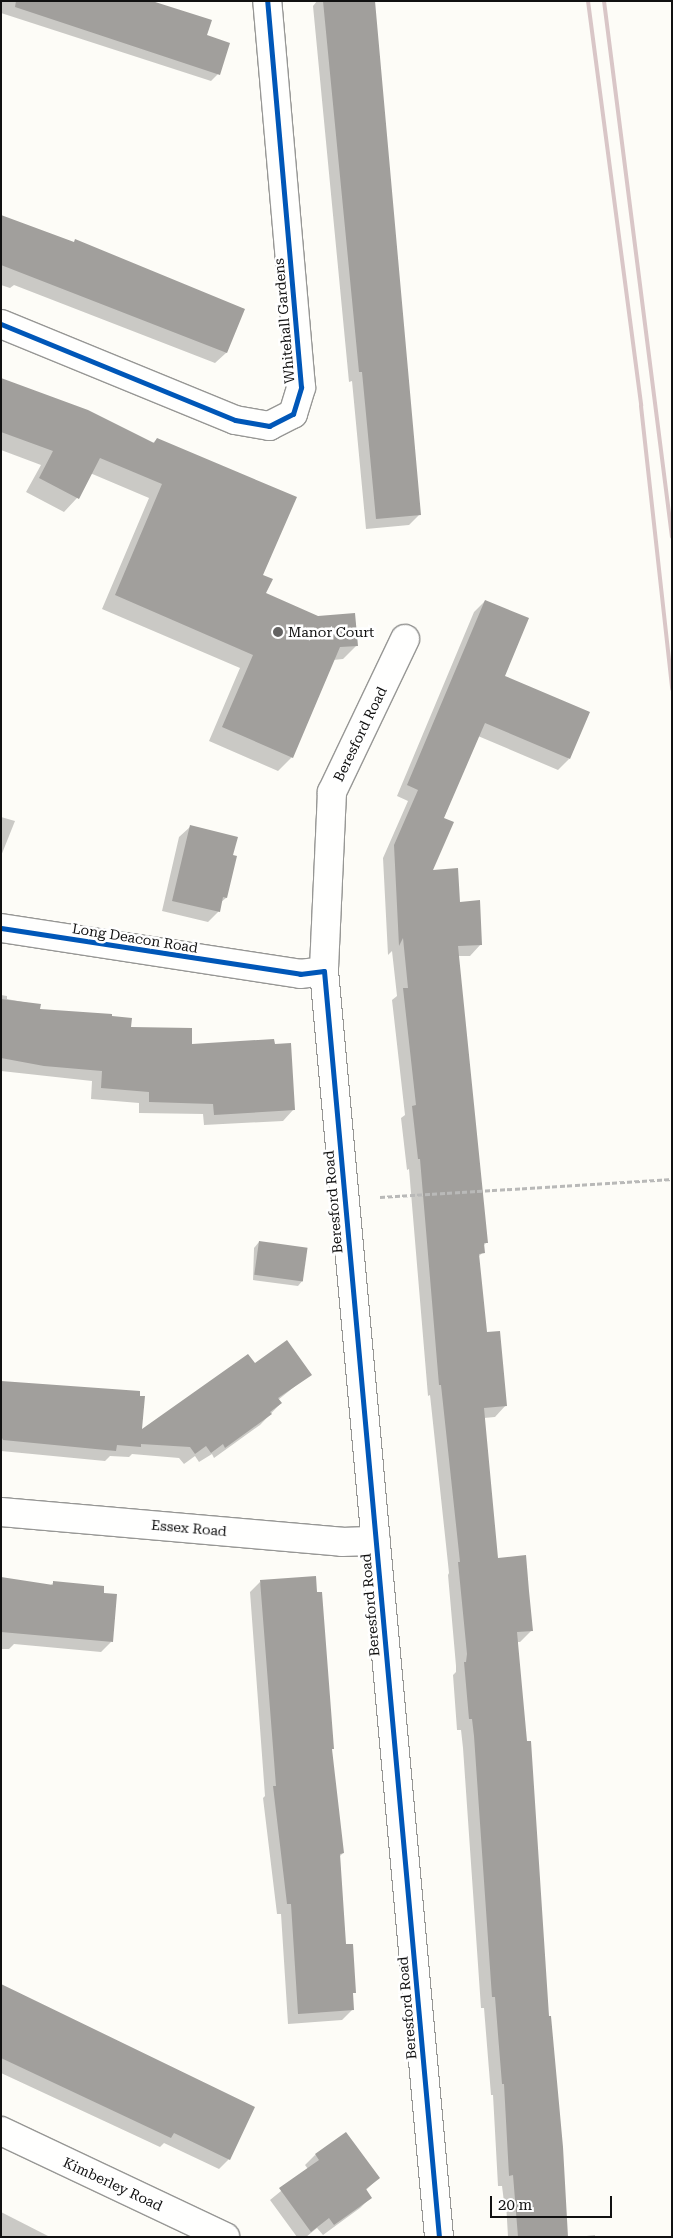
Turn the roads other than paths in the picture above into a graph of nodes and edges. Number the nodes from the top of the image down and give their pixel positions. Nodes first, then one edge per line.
1 (267, 1) edge
2 (1, 324) edge
3 (405, 639) dead end
4 (1, 928) edge
5 (324, 971) junction
6 (1, 1512) edge
7 (376, 1541) junction
8 (1, 2131) edge
9 (225, 2237) edge
10 (439, 2237) edge

1 - 2 street, Whitehall Gardens
3 - 5 street, Beresford Road
4 - 5 street, Long Deacon Road
5 - 7 street, Beresford Road
6 - 7 street, Essex Road
7 - 10 street, Beresford Road
8 - 9 street, Kimberley Road

